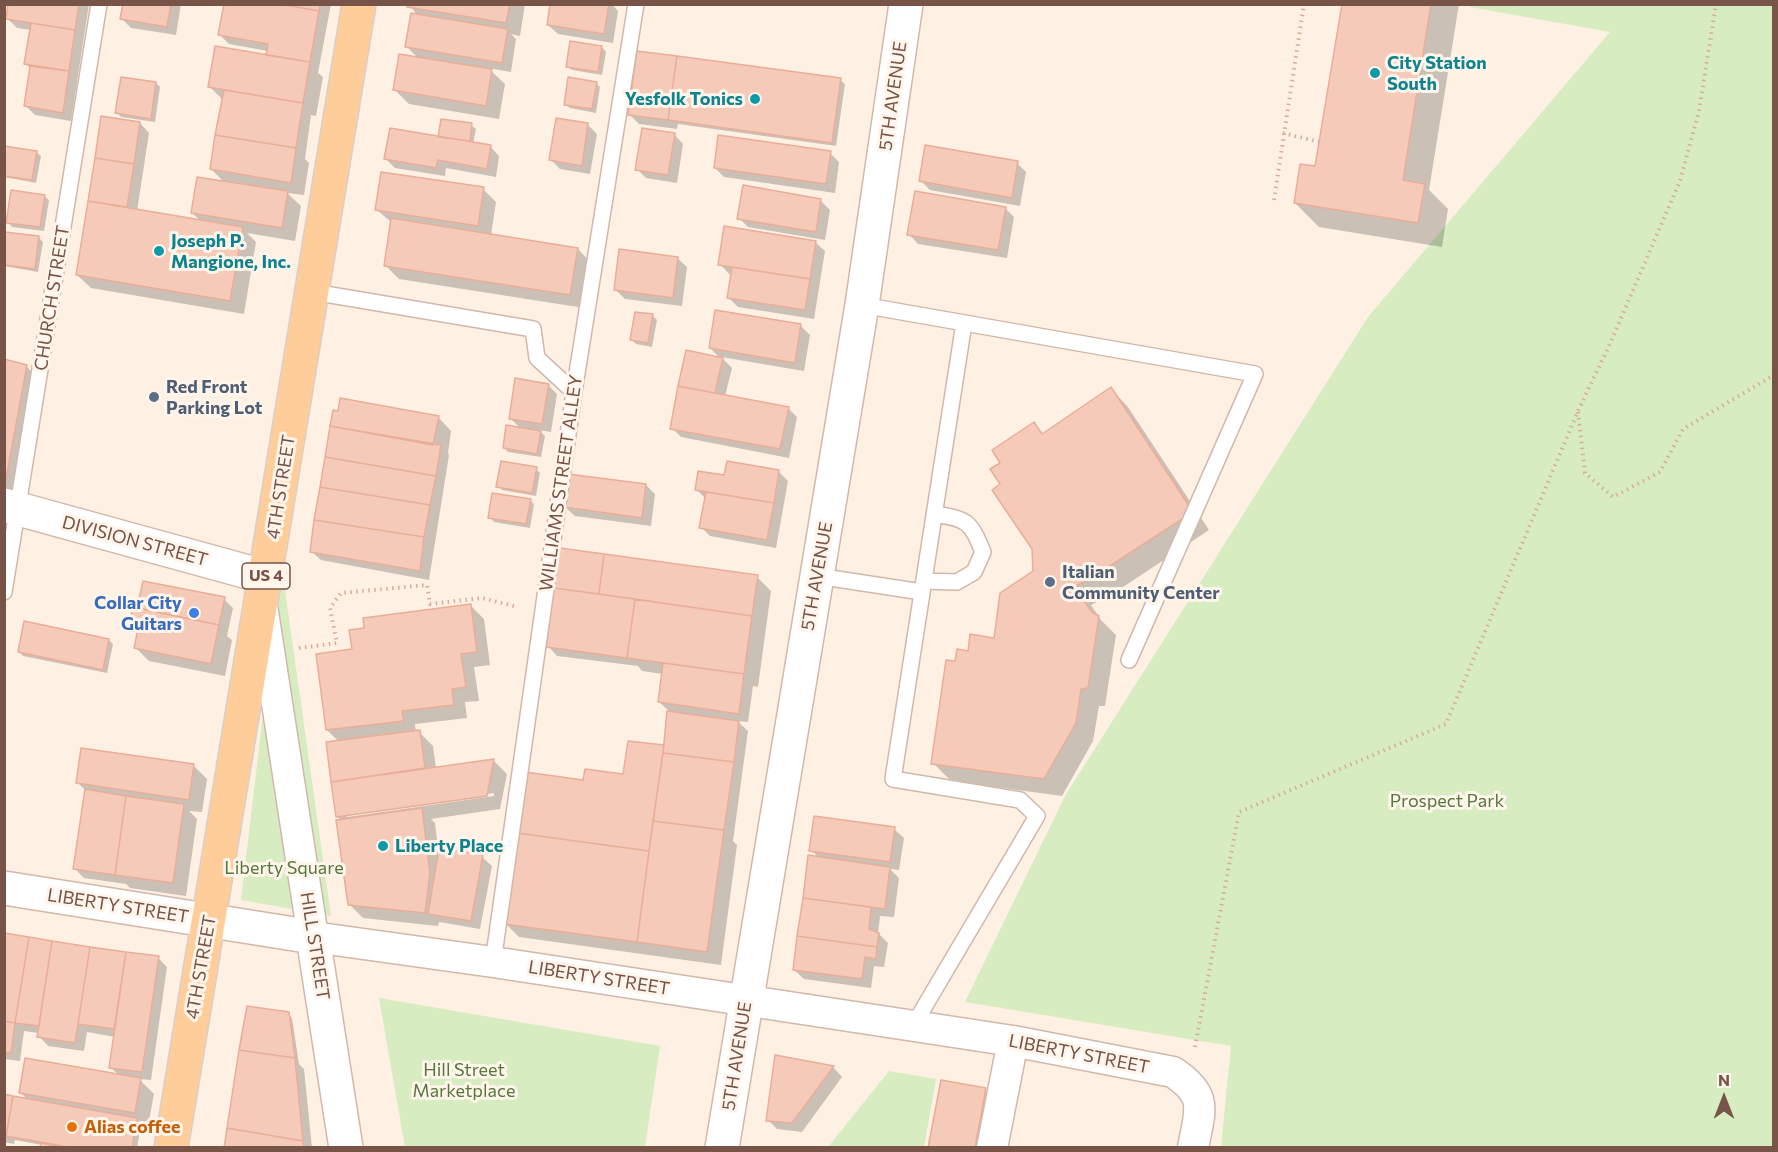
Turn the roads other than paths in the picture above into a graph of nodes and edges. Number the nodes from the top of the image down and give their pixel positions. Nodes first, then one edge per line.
1 (99, 4) edge
2 (359, 4) edge
3 (636, 4) edge
4 (906, 4) edge
5 (313, 292) junction
6 (862, 305) junction
7 (964, 323) junction
8 (574, 392) junction
9 (12, 507) edge
10 (934, 514) junction
11 (817, 576) junction
12 (923, 586) junction
13 (264, 590) junction
14 (4, 592) edge
15 (1129, 660) dead end
16 (4, 888) edge
17 (209, 921) junction
18 (313, 937) junction
19 (493, 962) junction
20 (745, 1001) junction
21 (913, 1026) junction
22 (1013, 1041) junction
23 (171, 1148) edge
24 (346, 1148) edge
25 (722, 1148) edge
26 (992, 1148) edge
27 (1193, 1148) edge

1 - 9 lane, CHURCH STREET
2 - 5 main road, 4TH STREET / US 4
3 - 8 lane, WILLIAMS STREET ALLEY
4 - 6 street, 5TH AVENUE
5 - 8 lane
5 - 13 main road, 4TH STREET / US 4
6 - 7 lane
6 - 11 street, 5TH AVENUE
7 - 10 lane
7 - 15 lane
8 - 19 lane, WILLIAMS STREET ALLEY
9 - 13 street, DIVISION STREET
9 - 14 lane, CHURCH STREET
10 - 12 lane
10 - 12 lane
11 - 12 lane
11 - 20 street, 5TH AVENUE
12 - 21 lane
13 - 17 main road, 4TH STREET / US 4
13 - 18 street, HILL STREET
16 - 17 street, LIBERTY STREET
17 - 18 street, LIBERTY STREET
17 - 23 main road, 4TH STREET / US 4
18 - 19 street, LIBERTY STREET
18 - 24 street, HILL STREET
19 - 20 street, LIBERTY STREET
20 - 21 street, LIBERTY STREET
20 - 25 street, 5TH AVENUE
21 - 22 street, LIBERTY STREET
22 - 26 street
22 - 27 street, LIBERTY STREET

